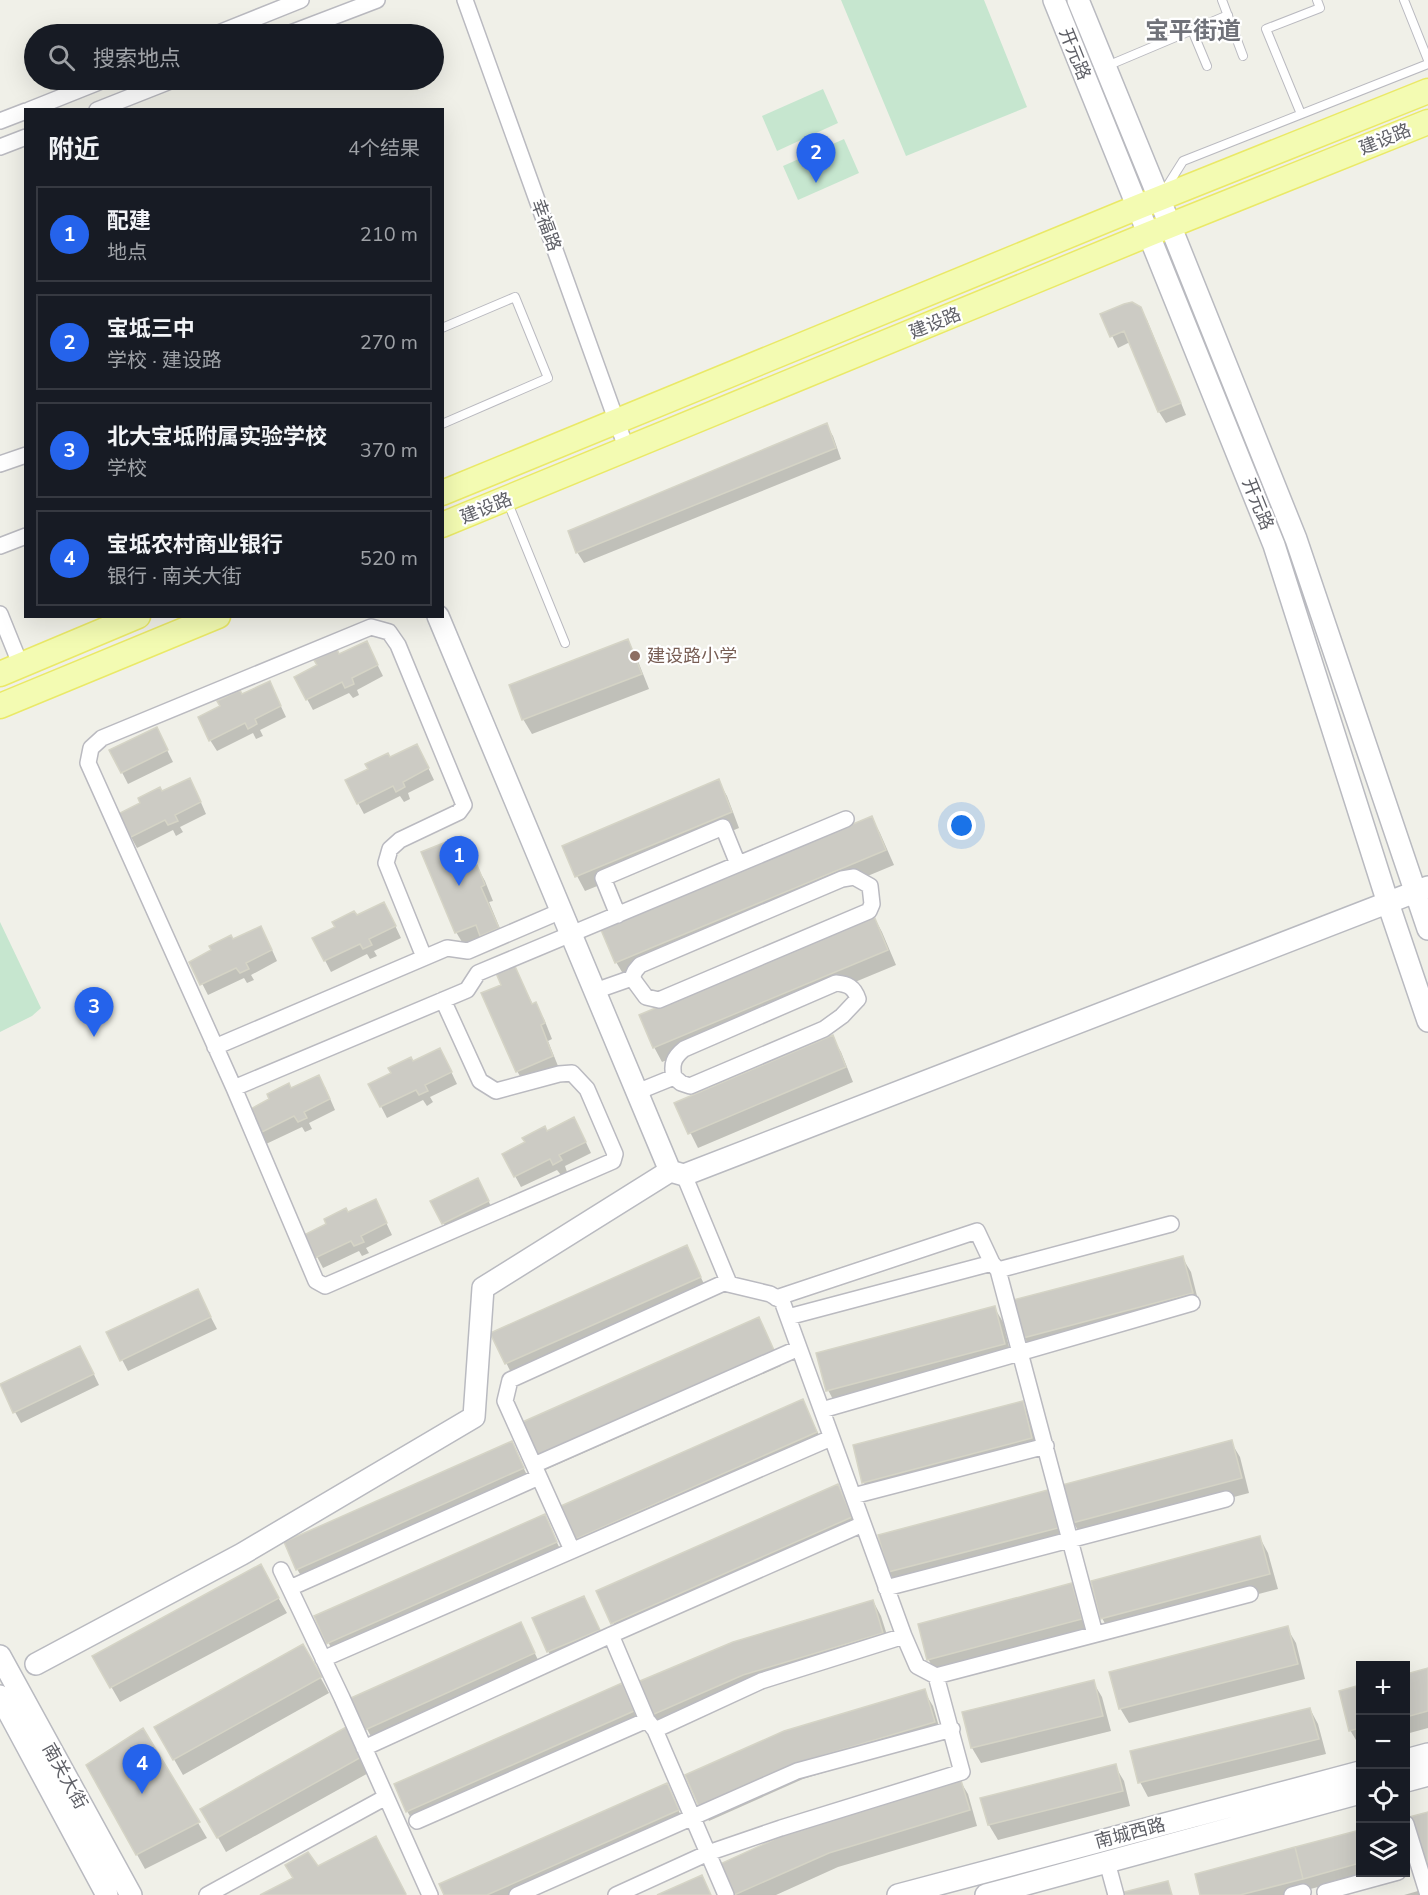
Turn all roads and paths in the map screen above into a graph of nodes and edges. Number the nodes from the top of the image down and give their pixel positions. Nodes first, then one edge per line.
1 (301, 0) edge
2 (376, 0) edge
3 (465, 0) edge
4 (1054, 0) edge
5 (1078, 0) edge
6 (1222, 0) edge
7 (1317, 0) edge
8 (1404, 0) edge
9 (1228, 15) junction
10 (241, 24) edge
11 (314, 24) edge
12 (1192, 30) junction
13 (1244, 56) dead end
14 (1428, 62) edge
15 (1207, 66) dead end
16 (1105, 67) junction
17 (78, 90) edge
18 (148, 90) edge
19 (1428, 91) edge
20 (32, 108) edge
21 (102, 108) edge
22 (24, 111) edge
23 (1301, 114) junction
24 (0, 121) edge
25 (1428, 122) edge
26 (24, 138) edge
27 (0, 147) edge
28 (1149, 203) junction
29 (1160, 230) junction
30 (444, 327) edge
31 (616, 421) junction
32 (444, 423) edge
33 (627, 450) junction
34 (24, 456) edge
35 (0, 464) edge
36 (444, 491) edge
37 (507, 500) junction
38 (444, 524) edge
39 (24, 537) edge
40 (0, 546) edge
41 (0, 614) edge
42 (133, 618) edge
43 (213, 618) edge
44 (439, 618) edge
45 (565, 643) dead end
46 (11, 670) edge
47 (0, 706) edge
48 (846, 819) dead end
49 (738, 864) junction
50 (1422, 890) edge
51 (1388, 903) junction
52 (561, 911) junction
53 (618, 915) junction
54 (1428, 929) edge
55 (571, 935) junction
56 (468, 951) junction
57 (424, 957) junction
58 (478, 973) junction
59 (632, 978) junction
60 (595, 991) junction
61 (443, 1000) junction
62 (1428, 1021) edge
63 (214, 1047) junction
64 (674, 1077) junction
65 (234, 1088) junction
66 (637, 1092) junction
67 (677, 1173) junction
68 (1171, 1224) dead end
69 (995, 1266) junction
70 (724, 1282) junction
71 (776, 1298) junction
72 (1192, 1303) dead end
73 (788, 1317) junction
74 (799, 1348) junction
75 (1021, 1352) junction
76 (822, 1410) junction
77 (831, 1438) junction
78 (1046, 1446) junction
79 (536, 1471) junction
80 (853, 1497) junction
81 (1226, 1499) dead end
82 (863, 1524) junction
83 (1071, 1540) junction
84 (572, 1550) junction
85 (281, 1570) dead end
86 (290, 1588) junction
87 (886, 1588) junction
88 (1250, 1594) dead end
89 (1095, 1634) junction
90 (610, 1635) junction
91 (904, 1636) junction
92 (0, 1656) edge
93 (323, 1659) junction
94 (36, 1664) dead end
95 (936, 1676) junction
96 (0, 1696) edge
97 (651, 1725) junction
98 (952, 1729) junction
99 (364, 1748) junction
100 (1428, 1754) edge
101 (1410, 1759) edge
102 (1356, 1773) edge
103 (1428, 1775) edge
104 (1410, 1780) edge
105 (1356, 1794) edge
106 (386, 1797) junction
107 (692, 1817) junction
108 (417, 1821) dead end
109 (708, 1853) junction
110 (1410, 1854) edge
111 (1107, 1862) junction
112 (1412, 1869) edge
113 (1380, 1877) edge
114 (1325, 1892) dead end
115 (999, 1893) edge
116 (107, 1895) edge
117 (131, 1895) edge
118 (207, 1895) edge
119 (430, 1895) edge
120 (517, 1895) edge
121 (615, 1895) edge
122 (726, 1895) edge
123 (900, 1895) edge
124 (1116, 1895) edge
125 (1428, 1895) edge

1 - 10 street
2 - 11 street
3 - 31 street, 幸福路
4 - 28 main road, 开元路
5 - 16 main road, 开元路
6 - 9 lane
7 - 23 lane
8 - 14 lane
9 - 12 lane
9 - 13 lane
12 - 15 lane
12 - 16 lane
14 - 23 lane
16 - 28 main road, 开元路
17 - 20 street
18 - 21 street
19 - 28 main road, 建设路
22 - 24 street
23 - 28 lane
25 - 29 main road, 建设路
26 - 27 street
28 - 29 main road, 开元路
28 - 31 main road, 建设路
29 - 33 main road, 建设路
29 - 50 main road, 开元路
29 - 51 main road, 开元路
30 - 32 lane
31 - 33 street, 幸福路
31 - 36 main road, 建设路
33 - 37 main road, 建设路
34 - 35 street
37 - 38 main road, 建设路
37 - 45 lane
39 - 40 street
41 - 46 street
42 - 46 main road
43 - 47 main road
44 - 52 main road
48 - 49 street
49 - 53 street
49 - 53 street
50 - 51 main road
50 - 54 main road, 开元路
51 - 62 main road, 开元路
51 - 67 main road
52 - 55 main road
52 - 56 street
53 - 55 street
55 - 58 street
55 - 60 main road
56 - 57 street
56 - 58 street
57 - 63 street
57 - 63 street
58 - 61 street
59 - 59 street
59 - 60 street
60 - 66 main road
61 - 65 street
61 - 65 street
63 - 65 street
64 - 64 street
64 - 66 street
66 - 67 main road
67 - 70 street
67 - 94 main road
68 - 69 street
69 - 71 street
69 - 73 street
69 - 75 street
70 - 71 street
70 - 79 street
71 - 73 street
72 - 75 street
73 - 74 street
74 - 76 street
74 - 79 street
75 - 76 street
75 - 78 street
76 - 77 street
77 - 80 street
77 - 84 street
78 - 80 street
78 - 83 street
79 - 84 street
79 - 86 street
80 - 82 street
81 - 83 street
82 - 87 street
82 - 90 street
83 - 87 street
83 - 89 street
84 - 93 street
85 - 86 street
86 - 93 street
87 - 91 street
88 - 89 street
89 - 95 street
90 - 97 street
90 - 99 street
91 - 95 street
91 - 97 street
92 - 117 main road, 南关大街
93 - 99 street
95 - 98 street
96 - 116 main road, 南关大街
97 - 107 street
97 - 108 street
98 - 107 street
98 - 109 street
99 - 106 street
100 - 101 main road
102 - 123 main road, 南城西路
103 - 104 main road
105 - 111 main road, 南城西路
106 - 118 street
106 - 119 street
107 - 109 street
107 - 120 street
109 - 121 street
109 - 122 street
110 - 112 street
111 - 115 main road, 南城西路
111 - 124 street
112 - 125 street
113 - 114 street

